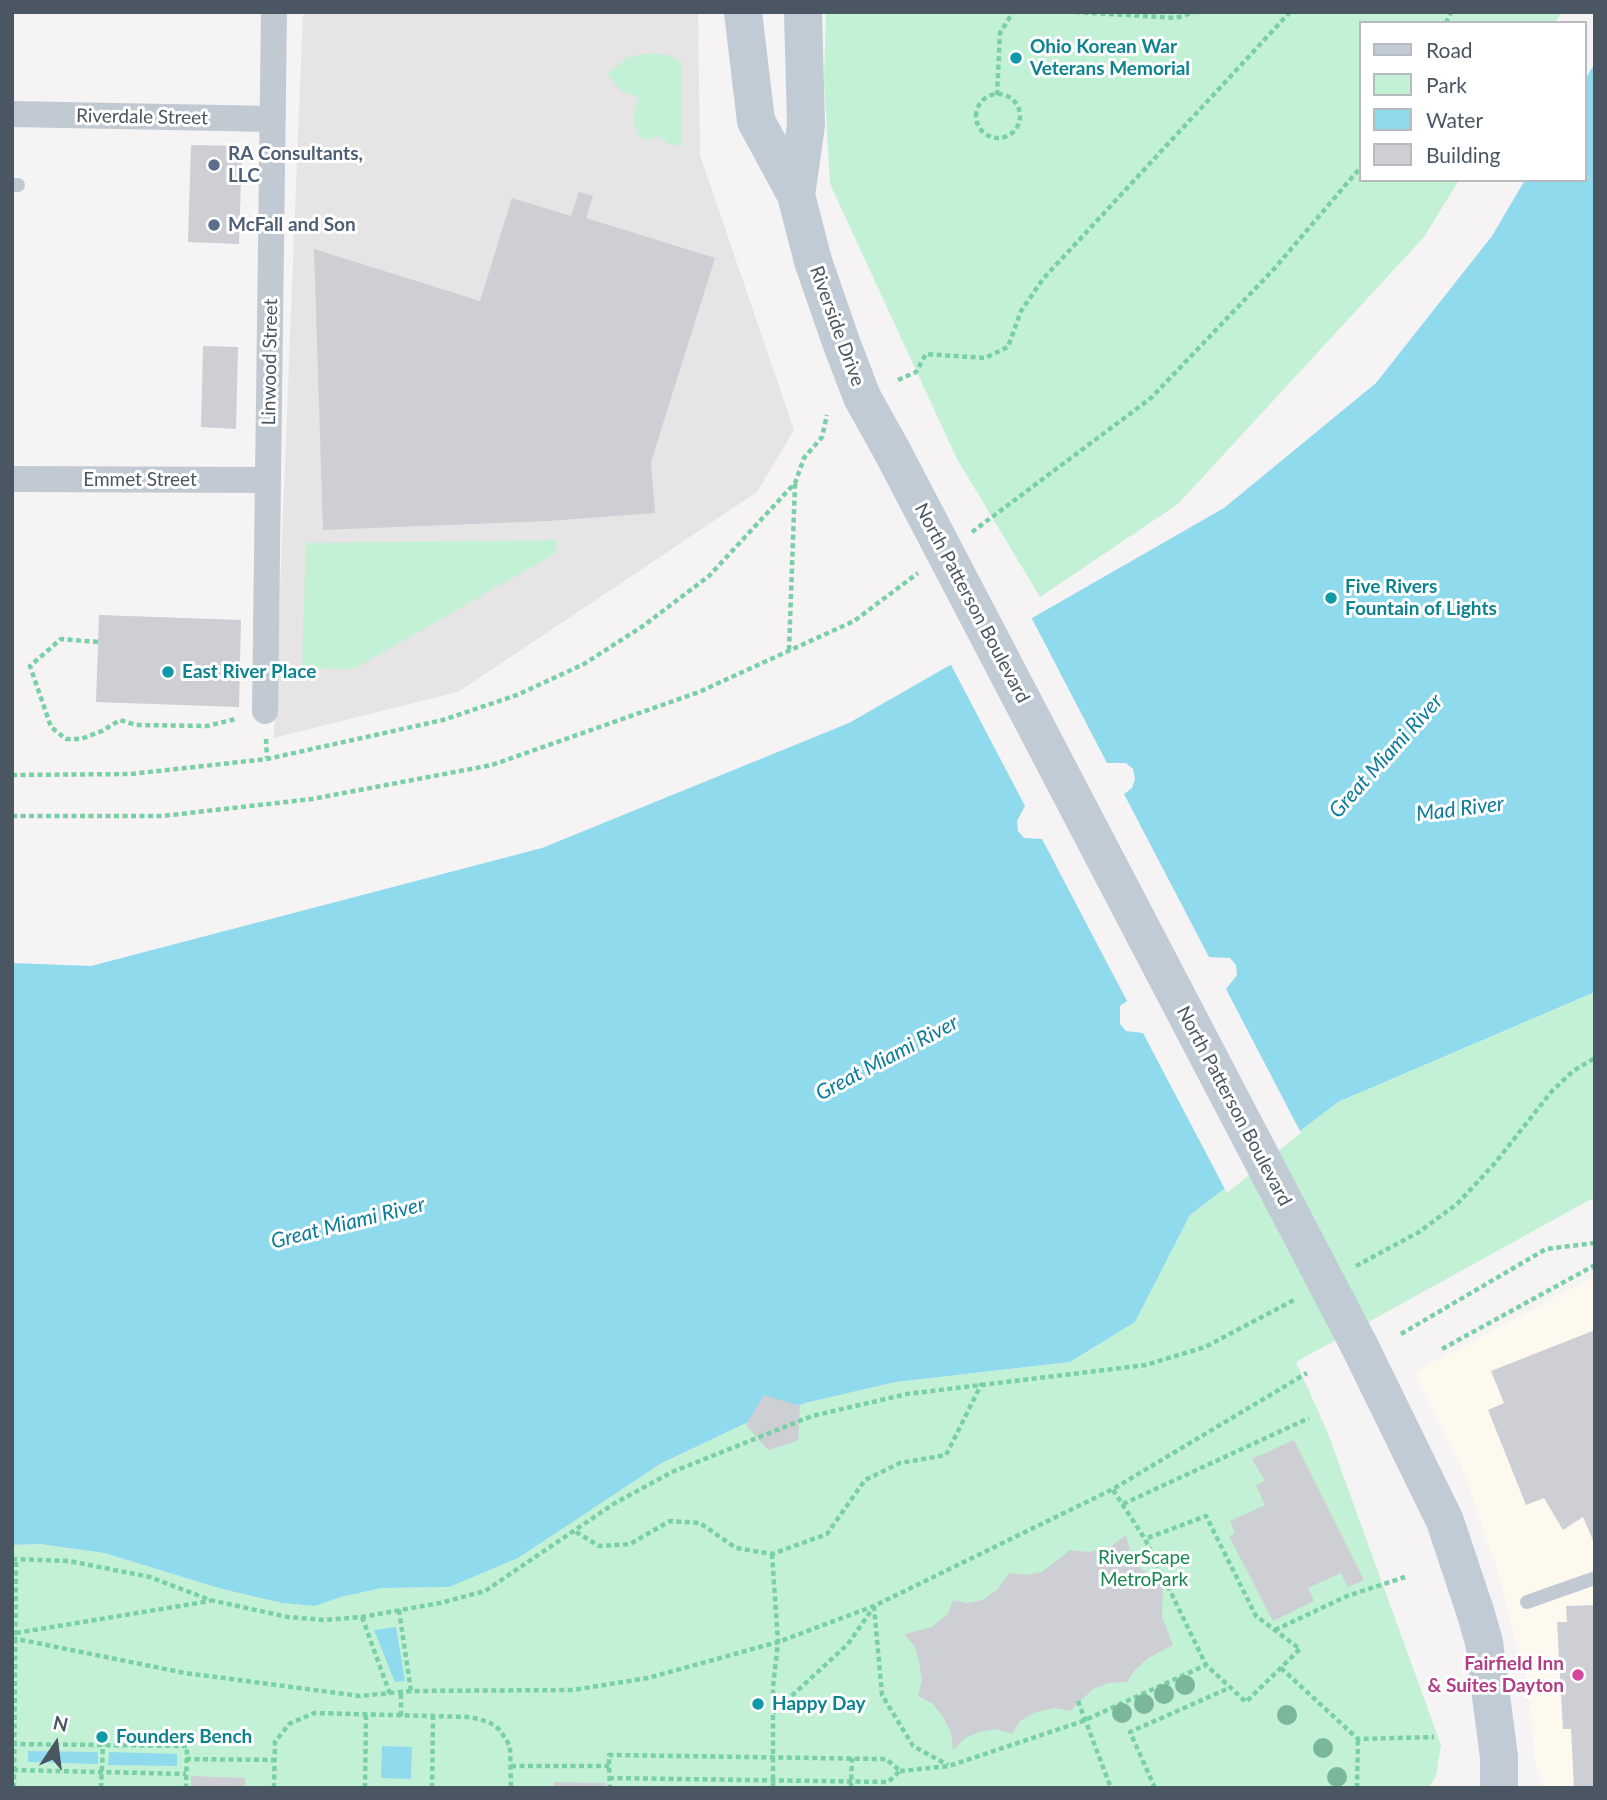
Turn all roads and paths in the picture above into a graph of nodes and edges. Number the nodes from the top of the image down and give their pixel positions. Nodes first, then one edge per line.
1 (274, 12) edge
2 (743, 12) edge
3 (803, 12) edge
4 (1013, 12) edge
5 (1075, 12) edge
6 (1195, 12) edge
7 (1290, 12) edge
8 (997, 94) junction
9 (12, 114) edge
10 (273, 119) junction
11 (1358, 170) edge
12 (796, 195) junction
13 (898, 380) dead end
14 (827, 415) dead end
15 (892, 451) joint
16 (12, 479) edge
17 (268, 480) junction
18 (795, 483) junction
19 (964, 538) dead end
20 (920, 571) dead end
21 (98, 642) dead end
22 (789, 650) junction
23 (265, 711) joint
24 (12, 775) edge
25 (12, 816) edge
26 (1595, 1058) edge
27 (1595, 1243) edge
28 (1595, 1265) edge
29 (1348, 1270) dead end
30 (1300, 1296) dead end
31 (1401, 1334) dead end
32 (1442, 1349) dead end
33 (1307, 1373) dead end
34 (982, 1383) junction
35 (1309, 1418) dead end
36 (1113, 1489) junction
37 (1123, 1504) junction
38 (576, 1532) junction
39 (1145, 1539) junction
40 (772, 1554) junction
41 (14, 1559) edge
42 (1405, 1577) dead end
43 (1595, 1578) edge
44 (210, 1600) junction
45 (1527, 1602) dead end
46 (874, 1606) junction
47 (399, 1610) junction
48 (362, 1617) junction
49 (1275, 1630) junction
50 (16, 1633) junction
51 (14, 1639) edge
52 (778, 1642) junction
53 (1206, 1665) junction
54 (1281, 1668) junction
55 (1229, 1688) junction
56 (401, 1692) junction
57 (411, 1692) junction
58 (390, 1694) junction
59 (1078, 1701) dead end
60 (773, 1713) junction
61 (366, 1715) junction
62 (401, 1716) junction
63 (433, 1717) junction
64 (1083, 1721) junction
65 (1434, 1737) dead end
66 (1358, 1739) junction
67 (14, 1744) edge
68 (103, 1744) junction
69 (773, 1756) junction
70 (852, 1758) junction
71 (186, 1759) junction
72 (274, 1760) junction
73 (511, 1766) junction
74 (609, 1766) junction
75 (949, 1766) junction
76 (14, 1770) edge
77 (900, 1771) junction
78 (103, 1772) junction
79 (186, 1774) junction
80 (609, 1778) junction
81 (773, 1781) junction
82 (851, 1785) edge
83 (102, 1787) edge
84 (14, 1788) edge
85 (186, 1788) edge
86 (274, 1788) edge
87 (365, 1788) edge
88 (432, 1788) edge
89 (511, 1788) edge
90 (610, 1788) edge
91 (773, 1788) edge
92 (1111, 1788) edge
93 (1155, 1788) edge
94 (1357, 1788) edge
95 (1499, 1788) edge

1 - 10 street, Linwood Street
2 - 12 main road, Riverside Drive
3 - 12 main road, Riverside Drive
4 - 8 path
5 - 6 path
7 - 13 path
8 - 8 path
9 - 10 street, Riverdale Street
10 - 17 street, Linwood Street
11 - 19 path
12 - 15 main road, Riverside Drive
14 - 18 path
15 - 95 main road, North Patterson Boulevard, bridge
16 - 17 street, Emmet Street
17 - 23 street, Linwood Street
18 - 22 path
18 - 24 path
20 - 22 path
21 - 23 path
22 - 25 path
26 - 29 path
27 - 31 path
28 - 32 path
30 - 34 path
33 - 36 path
34 - 38 path
34 - 40 path
35 - 37 path
36 - 37 path
36 - 46 path
37 - 39 path
38 - 40 path
38 - 47 path
39 - 49 path
39 - 53 path
40 - 52 path
41 - 44 path
41 - 50 path
42 - 49 path
43 - 45 lane
44 - 48 path
44 - 50 path
46 - 52 path
46 - 60 path
46 - 75 path
47 - 48 path
47 - 57 path
48 - 58 path
49 - 54 path
50 - 51 path
51 - 58 path
51 - 67 path
52 - 57 path
52 - 60 path
53 - 55 path
53 - 64 path
54 - 55 path
54 - 66 path
55 - 93 path
56 - 57 path
56 - 58 path
56 - 62 path
59 - 64 path
60 - 69 path
61 - 62 path
61 - 72 path
61 - 87 path
62 - 63 path
63 - 73 path
63 - 88 path
64 - 75 path
64 - 92 path
65 - 66 path
66 - 94 path
67 - 68 path
67 - 76 path
68 - 71 path
68 - 78 path
69 - 70 path
69 - 74 path
69 - 81 path
70 - 77 path
70 - 82 path
71 - 72 path
71 - 79 path
72 - 86 path
73 - 74 path
73 - 89 path
74 - 80 path
75 - 77 path
76 - 78 path
76 - 84 path
77 - 82 path
78 - 79 path
78 - 83 path
79 - 85 path
80 - 81 path
80 - 90 path
81 - 82 path
81 - 91 path

